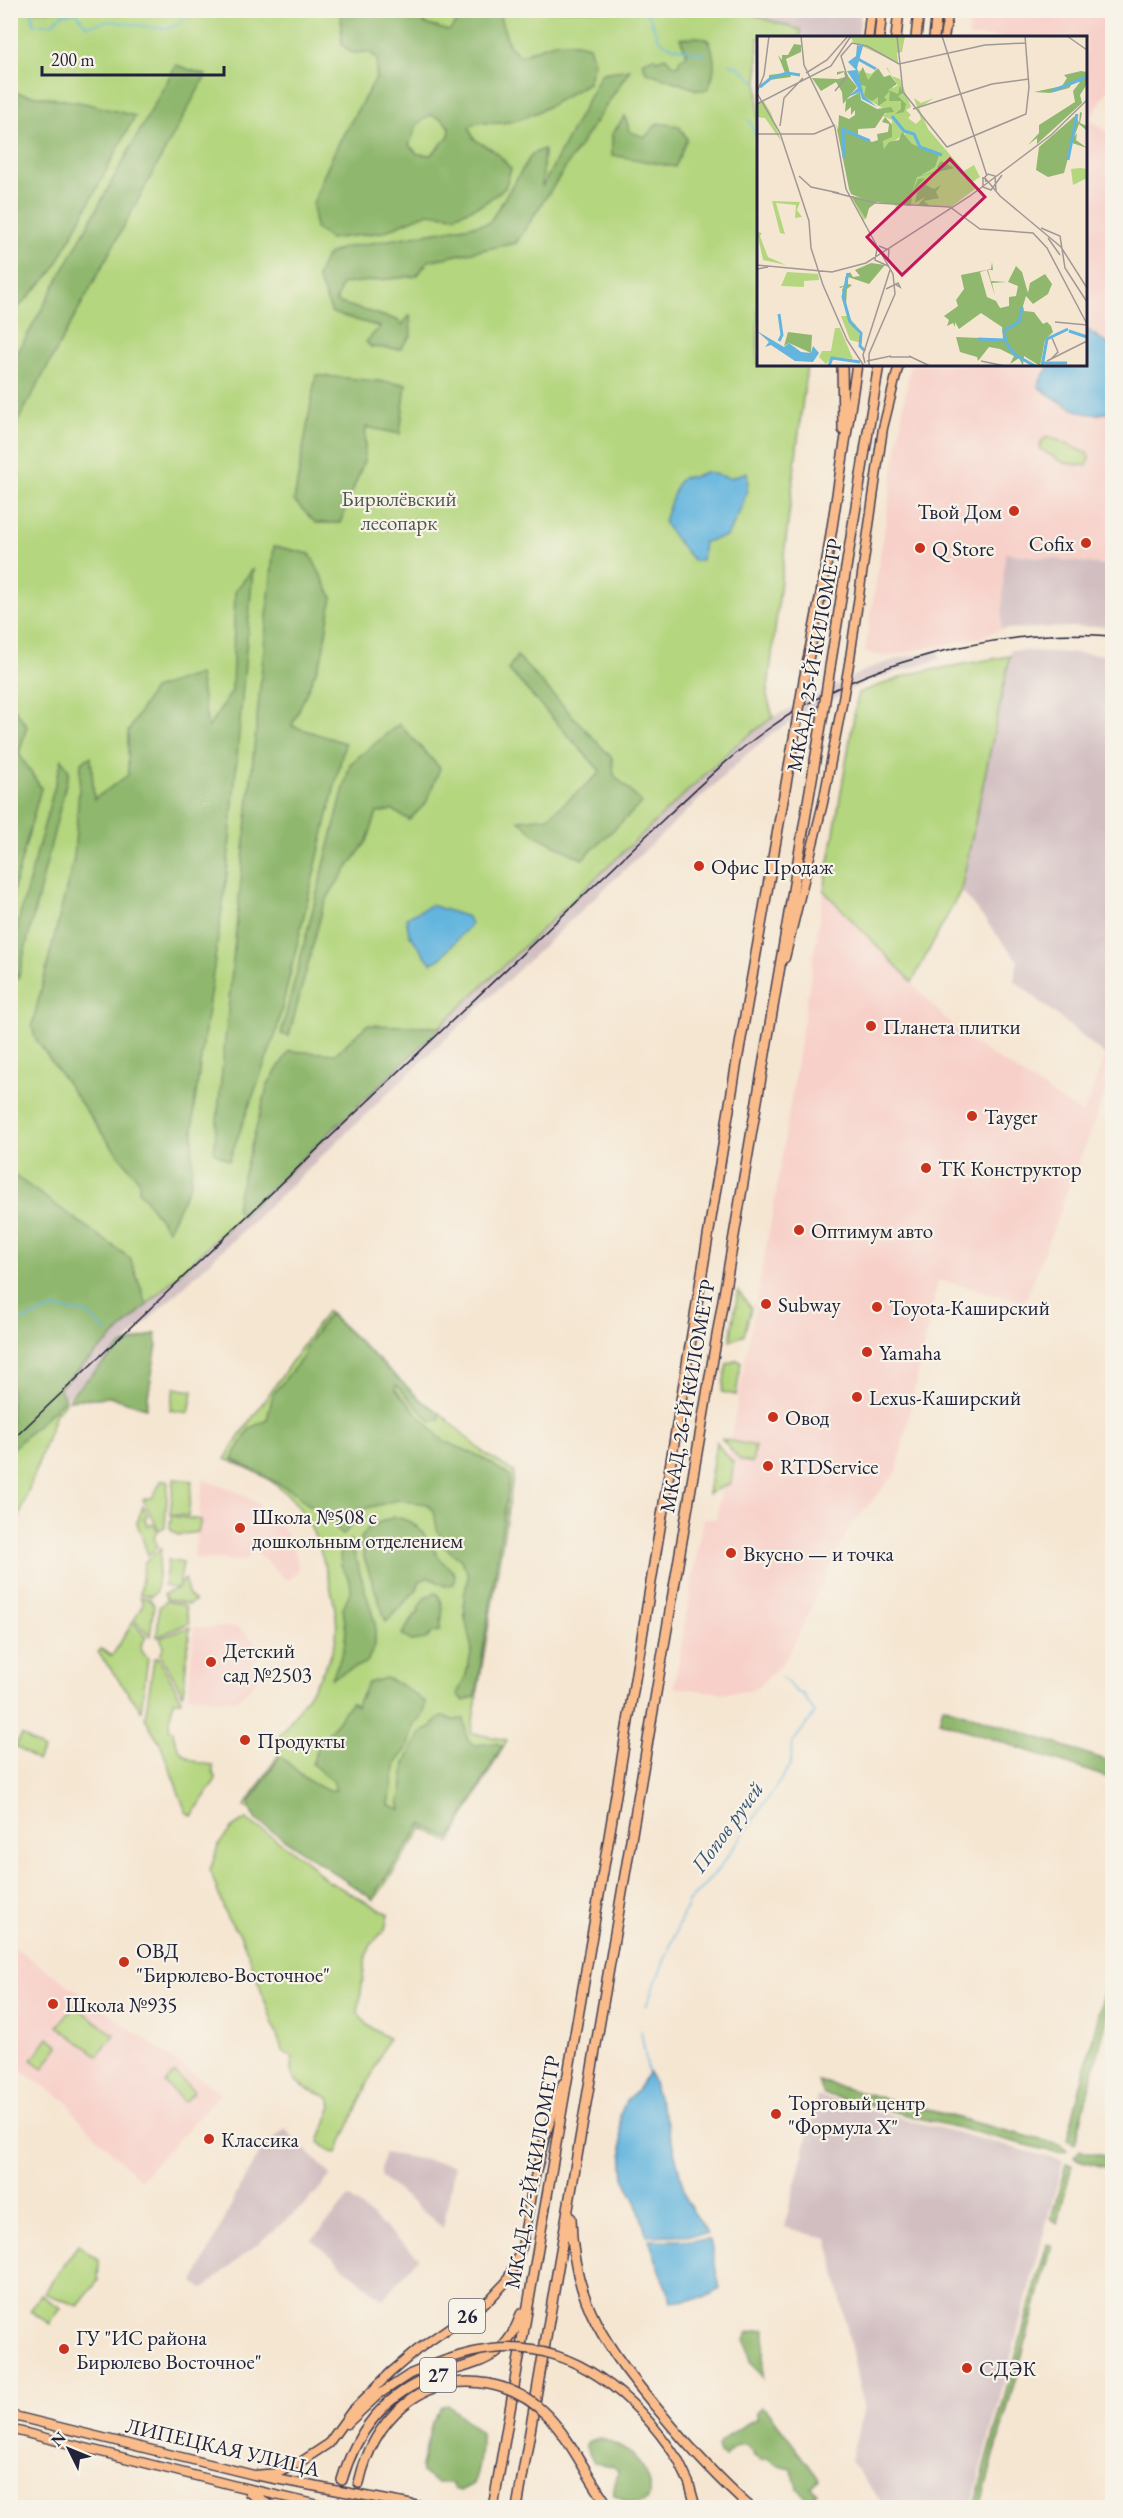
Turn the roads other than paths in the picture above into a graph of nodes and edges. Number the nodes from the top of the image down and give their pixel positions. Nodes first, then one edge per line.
1 (871, 10) edge
2 (882, 10) edge
3 (899, 10) edge
4 (919, 10) edge
5 (937, 10) edge
6 (949, 10) edge
7 (868, 36) edge
8 (879, 36) edge
9 (896, 36) edge
10 (916, 36) edge
11 (937, 36) edge
12 (842, 366) edge
13 (857, 366) edge
14 (879, 366) edge
15 (899, 366) edge
16 (843, 457) junction
17 (758, 947) joint
18 (782, 951) joint
19 (770, 1022) junction
20 (608, 1843) joint
21 (629, 1847) joint
22 (567, 2072) junction
23 (572, 2183) junction
24 (532, 2277) junction
25 (10, 2415) edge
26 (10, 2429) edge
27 (328, 2444) junction
28 (254, 2475) junction
29 (342, 2480) tunnel mouth
30 (358, 2483) tunnel mouth
31 (232, 2486) junction
32 (276, 2508) edge
33 (332, 2508) edge
34 (430, 2508) edge
35 (493, 2508) edge
36 (518, 2508) edge
37 (610, 2508) edge
38 (696, 2508) edge
39 (751, 2508) edge

1 - 7 highway
2 - 8 highway
3 - 9 highway
4 - 10 highway
5 - 11 highway
6 - 11 main road
12 - 16 highway
13 - 16 highway
14 - 18 highway, МКАД, 25-Й КИЛОМЕТР, bridge
15 - 19 main road, bridge
16 - 17 highway, МКАД, 25-Й КИЛОМЕТР, bridge
17 - 20 highway, МКАД, 26-Й КИЛОМЕТР
18 - 19 highway, МКАД, 26-Й КИЛОМЕТР
19 - 21 highway, МКАД, 26-Й КИЛОМЕТР
20 - 22 highway, МКАД, 27-Й КИЛОМЕТР
21 - 23 highway, МКАД, 27-Й КИЛОМЕТР
22 - 24 highway, МКАД, 27-Й КИЛОМЕТР
22 - 27 main road, 26
23 - 36 highway, МКАД, 27-Й КИЛОМЕТР
23 - 39 highway
24 - 29 highway, 27
24 - 35 highway, МКАД, 27-Й КИЛОМЕТР
25 - 28 main road, ЛИПЕЦКАЯ УЛИЦА
26 - 31 main road, ЛИПЕЦКАЯ УЛИЦА
27 - 28 main road, 26
27 - 38 main road, bridge
28 - 34 main road, ЛИПЕЦКАЯ УЛИЦА
30 - 37 highway, bridge
31 - 32 main road
31 - 33 main road, ЛИПЕЦКАЯ УЛИЦА

